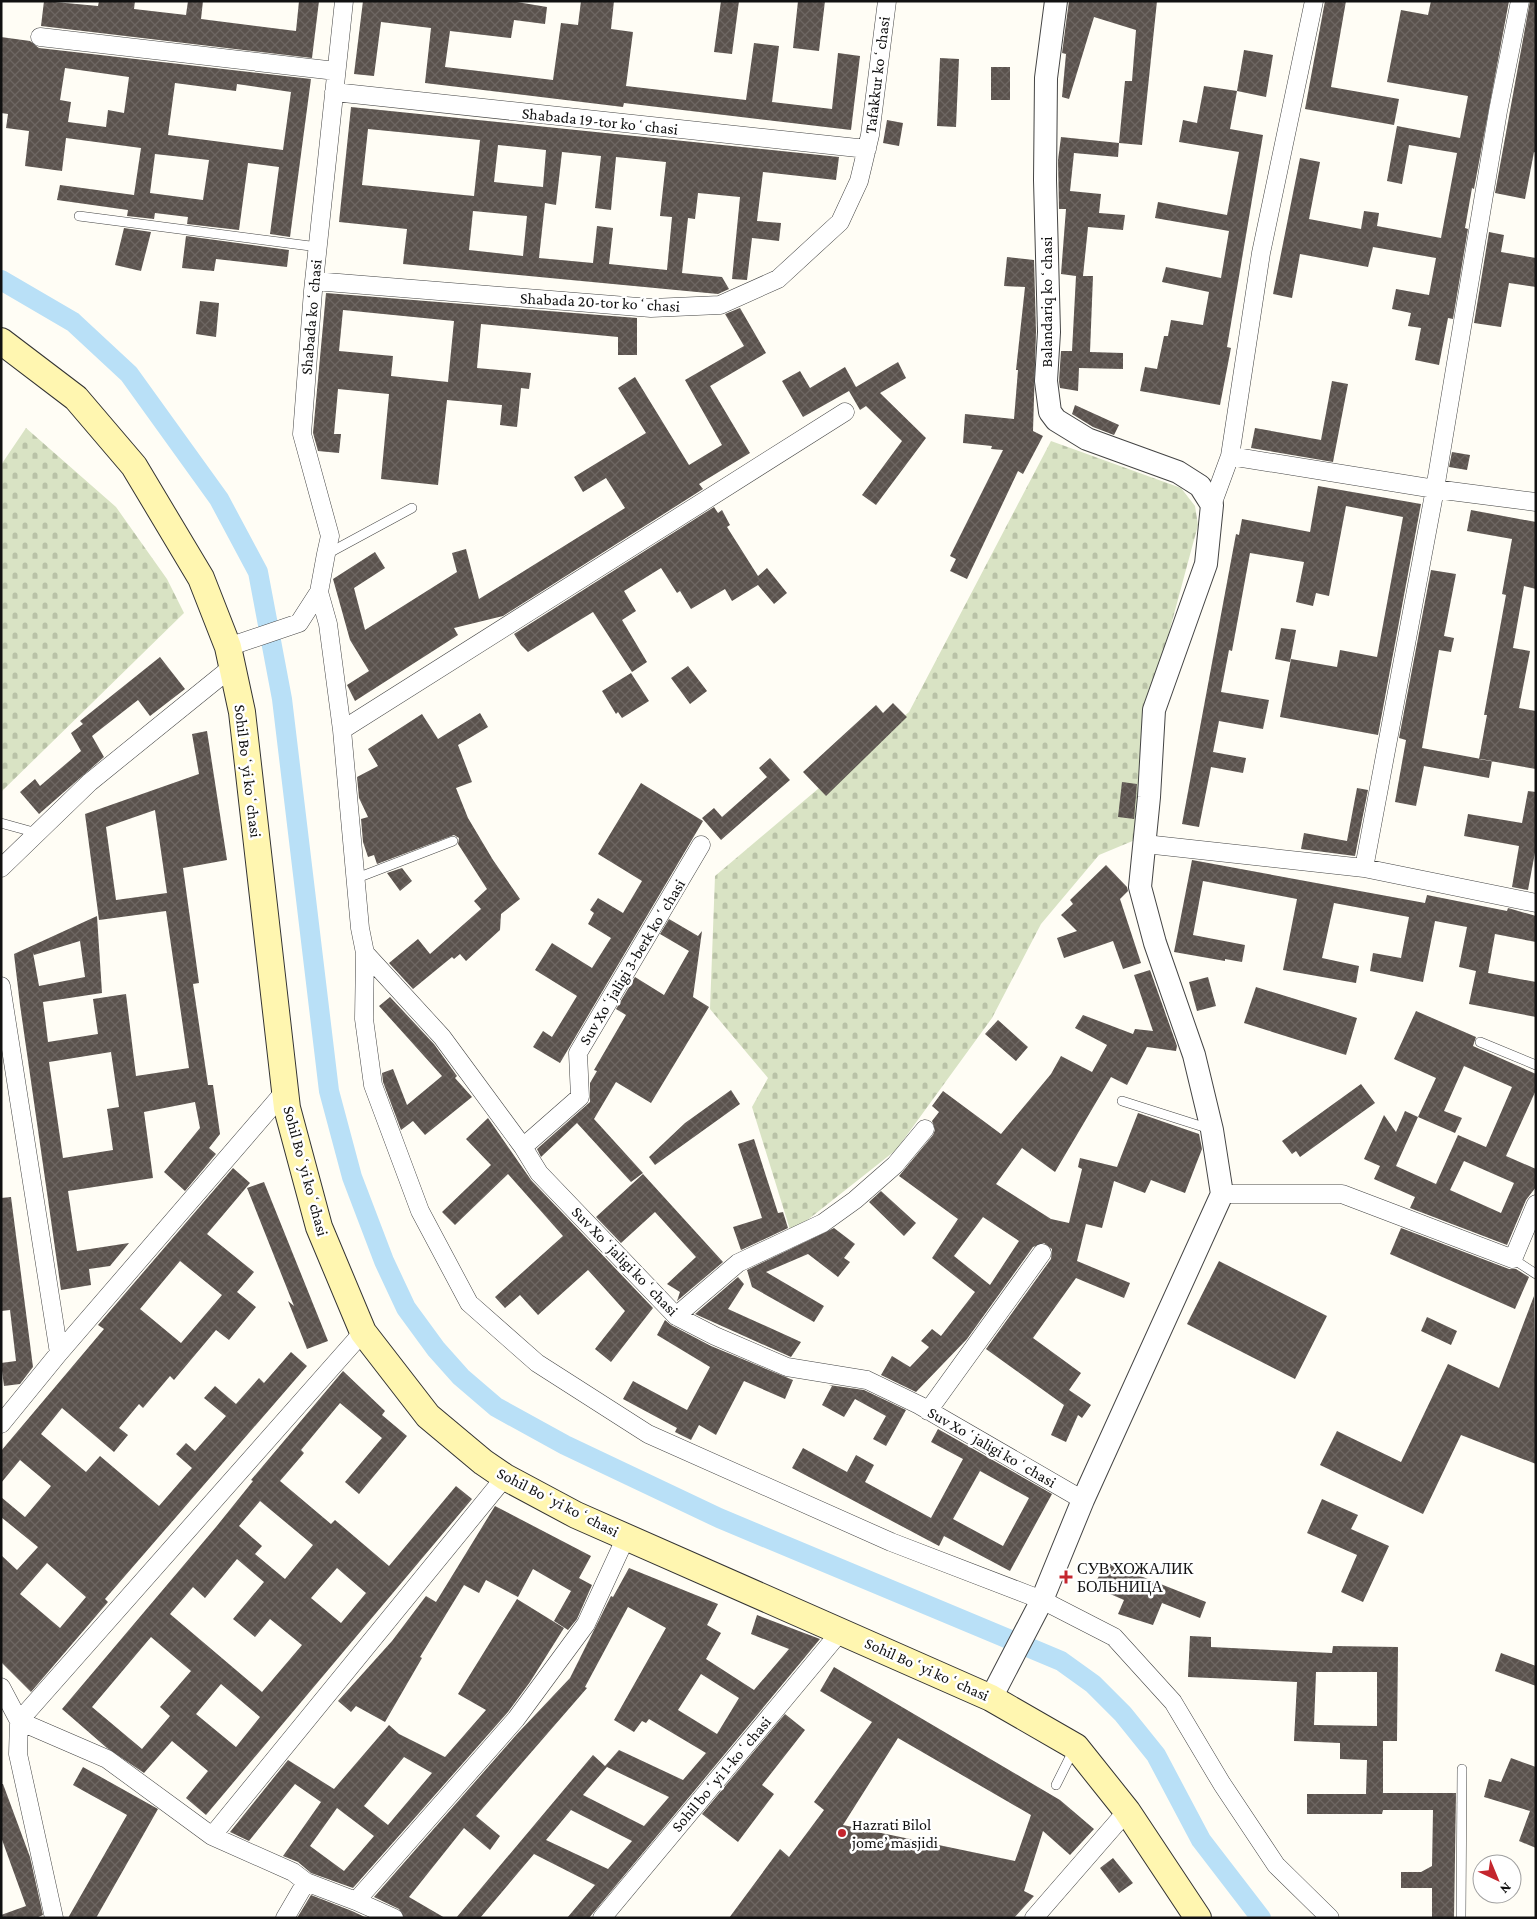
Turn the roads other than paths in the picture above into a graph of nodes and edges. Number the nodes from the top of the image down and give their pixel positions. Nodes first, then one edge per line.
1 (344, 1) edge
2 (887, 1) edge
3 (1056, 1) edge
4 (1314, 1) edge
5 (1520, 1) edge
6 (40, 37) dead end
7 (336, 71) junction
8 (334, 92) junction
9 (867, 149) junction
10 (79, 216) dead end
11 (318, 247) junction
12 (314, 281) junction
13 (1, 341) edge
14 (845, 412) dead end
15 (1230, 456) junction
16 (1435, 489) junction
17 (1536, 502) edge
18 (1212, 505) junction
19 (412, 508) dead end
20 (326, 554) junction
21 (319, 592) junction
22 (230, 657) junction
23 (342, 730) junction
24 (1, 823) edge
25 (37, 833) junction
26 (453, 841) dead end
27 (1145, 844) junction
28 (701, 845) dead end
29 (1, 868) edge
30 (1364, 868) junction
31 (357, 878) junction
32 (1536, 903) edge
33 (365, 952) junction
34 (1, 986) edge
35 (1480, 1042) dead end
36 (1536, 1065) edge
37 (285, 1090) junction
38 (1122, 1101) dead end
39 (925, 1129) dead end
40 (1212, 1130) junction
41 (523, 1147) junction
42 (1222, 1194) junction
43 (1536, 1204) edge
44 (1042, 1254) dead end
45 (1513, 1259) junction
46 (1536, 1274) edge
47 (676, 1316) junction
48 (363, 1332) junction
49 (59, 1353) junction
50 (928, 1411) junction
51 (1, 1424) edge
52 (505, 1477) junction
53 (1083, 1500) junction
54 (626, 1537) junction
55 (1038, 1607) junction
56 (840, 1631) junction
57 (1, 1686) edge
58 (996, 1689) junction
59 (19, 1721) junction
60 (1076, 1747) junction
61 (1462, 1769) dead end
62 (1056, 1785) dead end
63 (1127, 1811) junction
64 (212, 1836) junction
65 (306, 1882) junction
66 (356, 1902) junction
67 (54, 1918) edge
68 (285, 1918) edge
69 (394, 1918) edge
70 (602, 1918) edge
71 (1034, 1918) edge
72 (1198, 1918) edge
73 (1330, 1918) edge
74 (1461, 1918) edge

1 - 7 street, Shabada koʻchasi
2 - 9 street, Tafakkur koʻchasi
3 - 18 street, Balandariq koʻchasi
4 - 15 street
5 - 16 street
6 - 7 street
7 - 8 street, Shabada koʻchasi
8 - 9 street, Shabada 19-tor koʻchasi
8 - 11 street, Shabada koʻchasi
9 - 12 street, Shabada 20-tor koʻchasi
10 - 11 lane
11 - 12 street, Shabada koʻchasi
12 - 20 street, Shabada koʻchasi
13 - 22 main road, Sohil Boʻyi koʻchasi
14 - 23 street
15 - 16 street
15 - 18 street
16 - 17 street
16 - 30 street
18 - 27 street
19 - 20 lane
20 - 21 street, Shabada koʻchasi
21 - 22 street, Shabada koʻchasi
21 - 23 street
22 - 25 street
22 - 37 main road, Sohil Boʻyi koʻchasi
23 - 31 street
24 - 25 lane
25 - 29 street
26 - 31 lane
27 - 30 street
27 - 40 street
28 - 41 street, Suv Xoʻjaligi 3-berk koʻchasi
30 - 32 street
31 - 33 street
33 - 41 street, Suv Xoʻjaligi koʻchasi
33 - 55 street
34 - 49 street
35 - 36 lane
37 - 48 main road, Sohil Boʻyi koʻchasi
37 - 49 street
38 - 40 lane
39 - 47 street
40 - 42 street
41 - 47 street, Suv Xoʻjaligi koʻchasi
42 - 45 street
42 - 53 street
43 - 45 street
44 - 50 street
45 - 46 lane
47 - 50 street, Suv Xoʻjaligi koʻchasi
48 - 52 main road, Sohil Boʻyi koʻchasi
48 - 59 street
49 - 51 street
50 - 53 street, Suv Xoʻjaligi koʻchasi
52 - 54 main road, Sohil Boʻyi koʻchasi
52 - 64 street
53 - 55 street
54 - 56 main road, Sohil Boʻyi koʻchasi
54 - 66 street
55 - 58 street
55 - 73 street
56 - 58 main road, Sohil Boʻyi koʻchasi
56 - 70 street, Sohil boʻyi 1-koʻchasi
57 - 59 street
58 - 60 main road, Sohil Boʻyi koʻchasi
59 - 64 street
59 - 67 street
60 - 62 lane
60 - 63 main road, Sohil Boʻyi koʻchasi
61 - 74 lane
63 - 71 street
63 - 72 main road, Sohil Boʻyi koʻchasi
64 - 65 street
65 - 66 street
65 - 68 street
66 - 69 street

